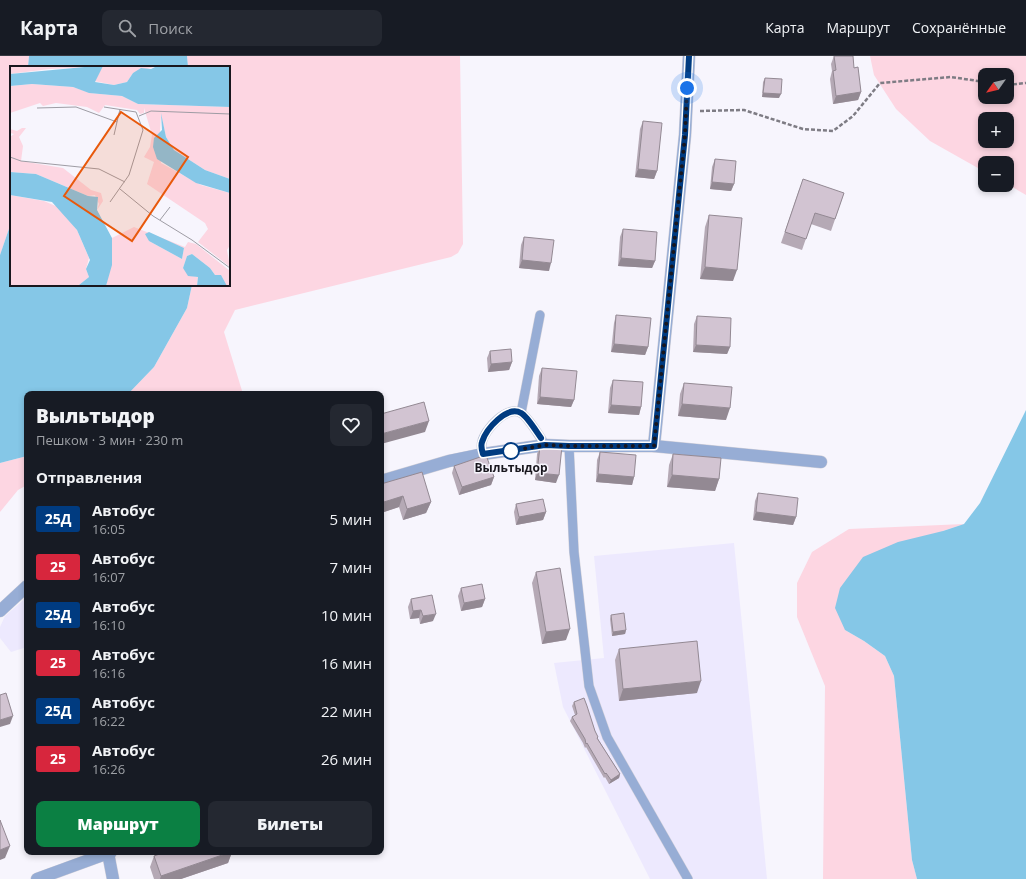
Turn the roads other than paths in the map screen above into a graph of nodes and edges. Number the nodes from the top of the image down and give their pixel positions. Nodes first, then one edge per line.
1 (689, 56) edge
2 (540, 315) dead end
3 (521, 413) junction
4 (545, 445) junction
5 (569, 446) junction
6 (654, 446) junction
7 (483, 454) junction
8 (821, 462) dead end
9 (384, 481) edge
10 (24, 589) edge
11 (0, 612) edge
12 (102, 855) edge
13 (110, 855) edge
14 (37, 879) edge
15 (113, 879) edge
16 (688, 879) edge

1 - 6 street
2 - 3 lane
3 - 4 lane
3 - 7 lane
4 - 5 street
4 - 7 street
5 - 6 street
5 - 16 lane
6 - 8 street
7 - 9 street
10 - 11 street
12 - 14 street
13 - 15 street

